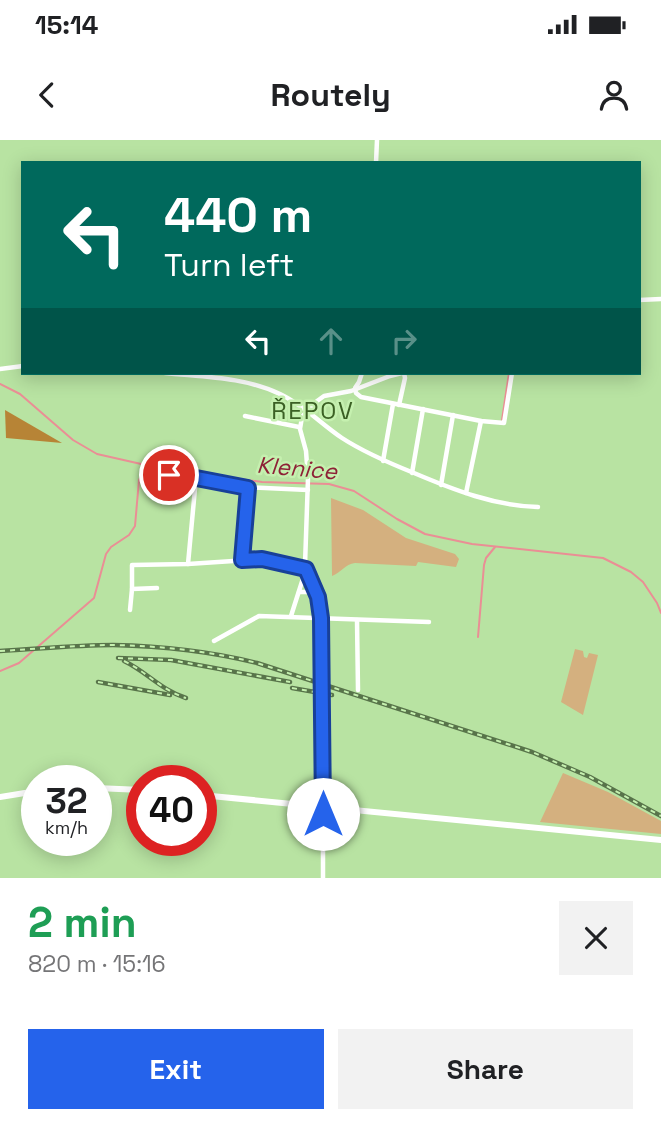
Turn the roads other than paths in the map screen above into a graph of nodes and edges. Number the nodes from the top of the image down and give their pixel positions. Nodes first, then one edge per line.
1 (377, 140) edge
2 (376, 161) edge
3 (661, 299) edge
4 (641, 300) edge
5 (21, 366) edge
6 (0, 369) edge
7 (182, 375) edge
8 (361, 375) edge
9 (397, 375) edge
10 (404, 375) edge
11 (512, 375) edge
12 (355, 389) junction
13 (393, 404) junction
14 (400, 405) junction
15 (307, 410) junction
16 (423, 410) junction
17 (453, 415) junction
18 (245, 416) dead end
19 (481, 421) junction
20 (299, 427) junction
21 (383, 461) junction
22 (412, 473) junction
23 (169, 475) dead end
24 (197, 478) junction
25 (441, 485) junction
26 (248, 488) junction
27 (308, 489) junction
28 (466, 493) junction
29 (538, 507) dead end
30 (242, 560) junction
31 (188, 564) junction
32 (306, 569) junction
33 (157, 588) dead end
34 (132, 589) junction
35 (299, 592) junction
36 (316, 592) junction
37 (130, 610) dead end
38 (291, 616) junction
39 (321, 618) junction
40 (357, 620) junction
41 (429, 622) dead end
42 (214, 641) dead end
43 (358, 690) dead end
44 (21, 794) edge
45 (0, 797) edge
46 (217, 797) edge
47 (323, 808) junction
48 (661, 841) edge
49 (323, 878) edge

1 - 2 street
3 - 4 street
5 - 6 street
7 - 15 street
8 - 12 street
9 - 12 street
10 - 14 street
11 - 19 street
12 - 13 street
12 - 15 street
13 - 14 street
13 - 21 street
14 - 16 street
15 - 20 street
15 - 21 street
16 - 17 street
16 - 22 street
17 - 19 street
17 - 25 street
18 - 20 street
19 - 28 street
20 - 27 street
21 - 22 street
22 - 25 street
23 - 24 street
24 - 26 street
24 - 31 street
25 - 28 street
26 - 27 street
26 - 30 street
27 - 32 street
28 - 29 street
30 - 31 street
30 - 32 street
31 - 34 street
32 - 35 street
32 - 36 street
33 - 34 street
34 - 37 street
35 - 36 street
35 - 38 street
36 - 39 street
38 - 39 street
38 - 42 street
39 - 40 street
39 - 47 street
40 - 41 street
40 - 43 street
44 - 45 main road
46 - 47 main road
47 - 48 main road
47 - 49 street

